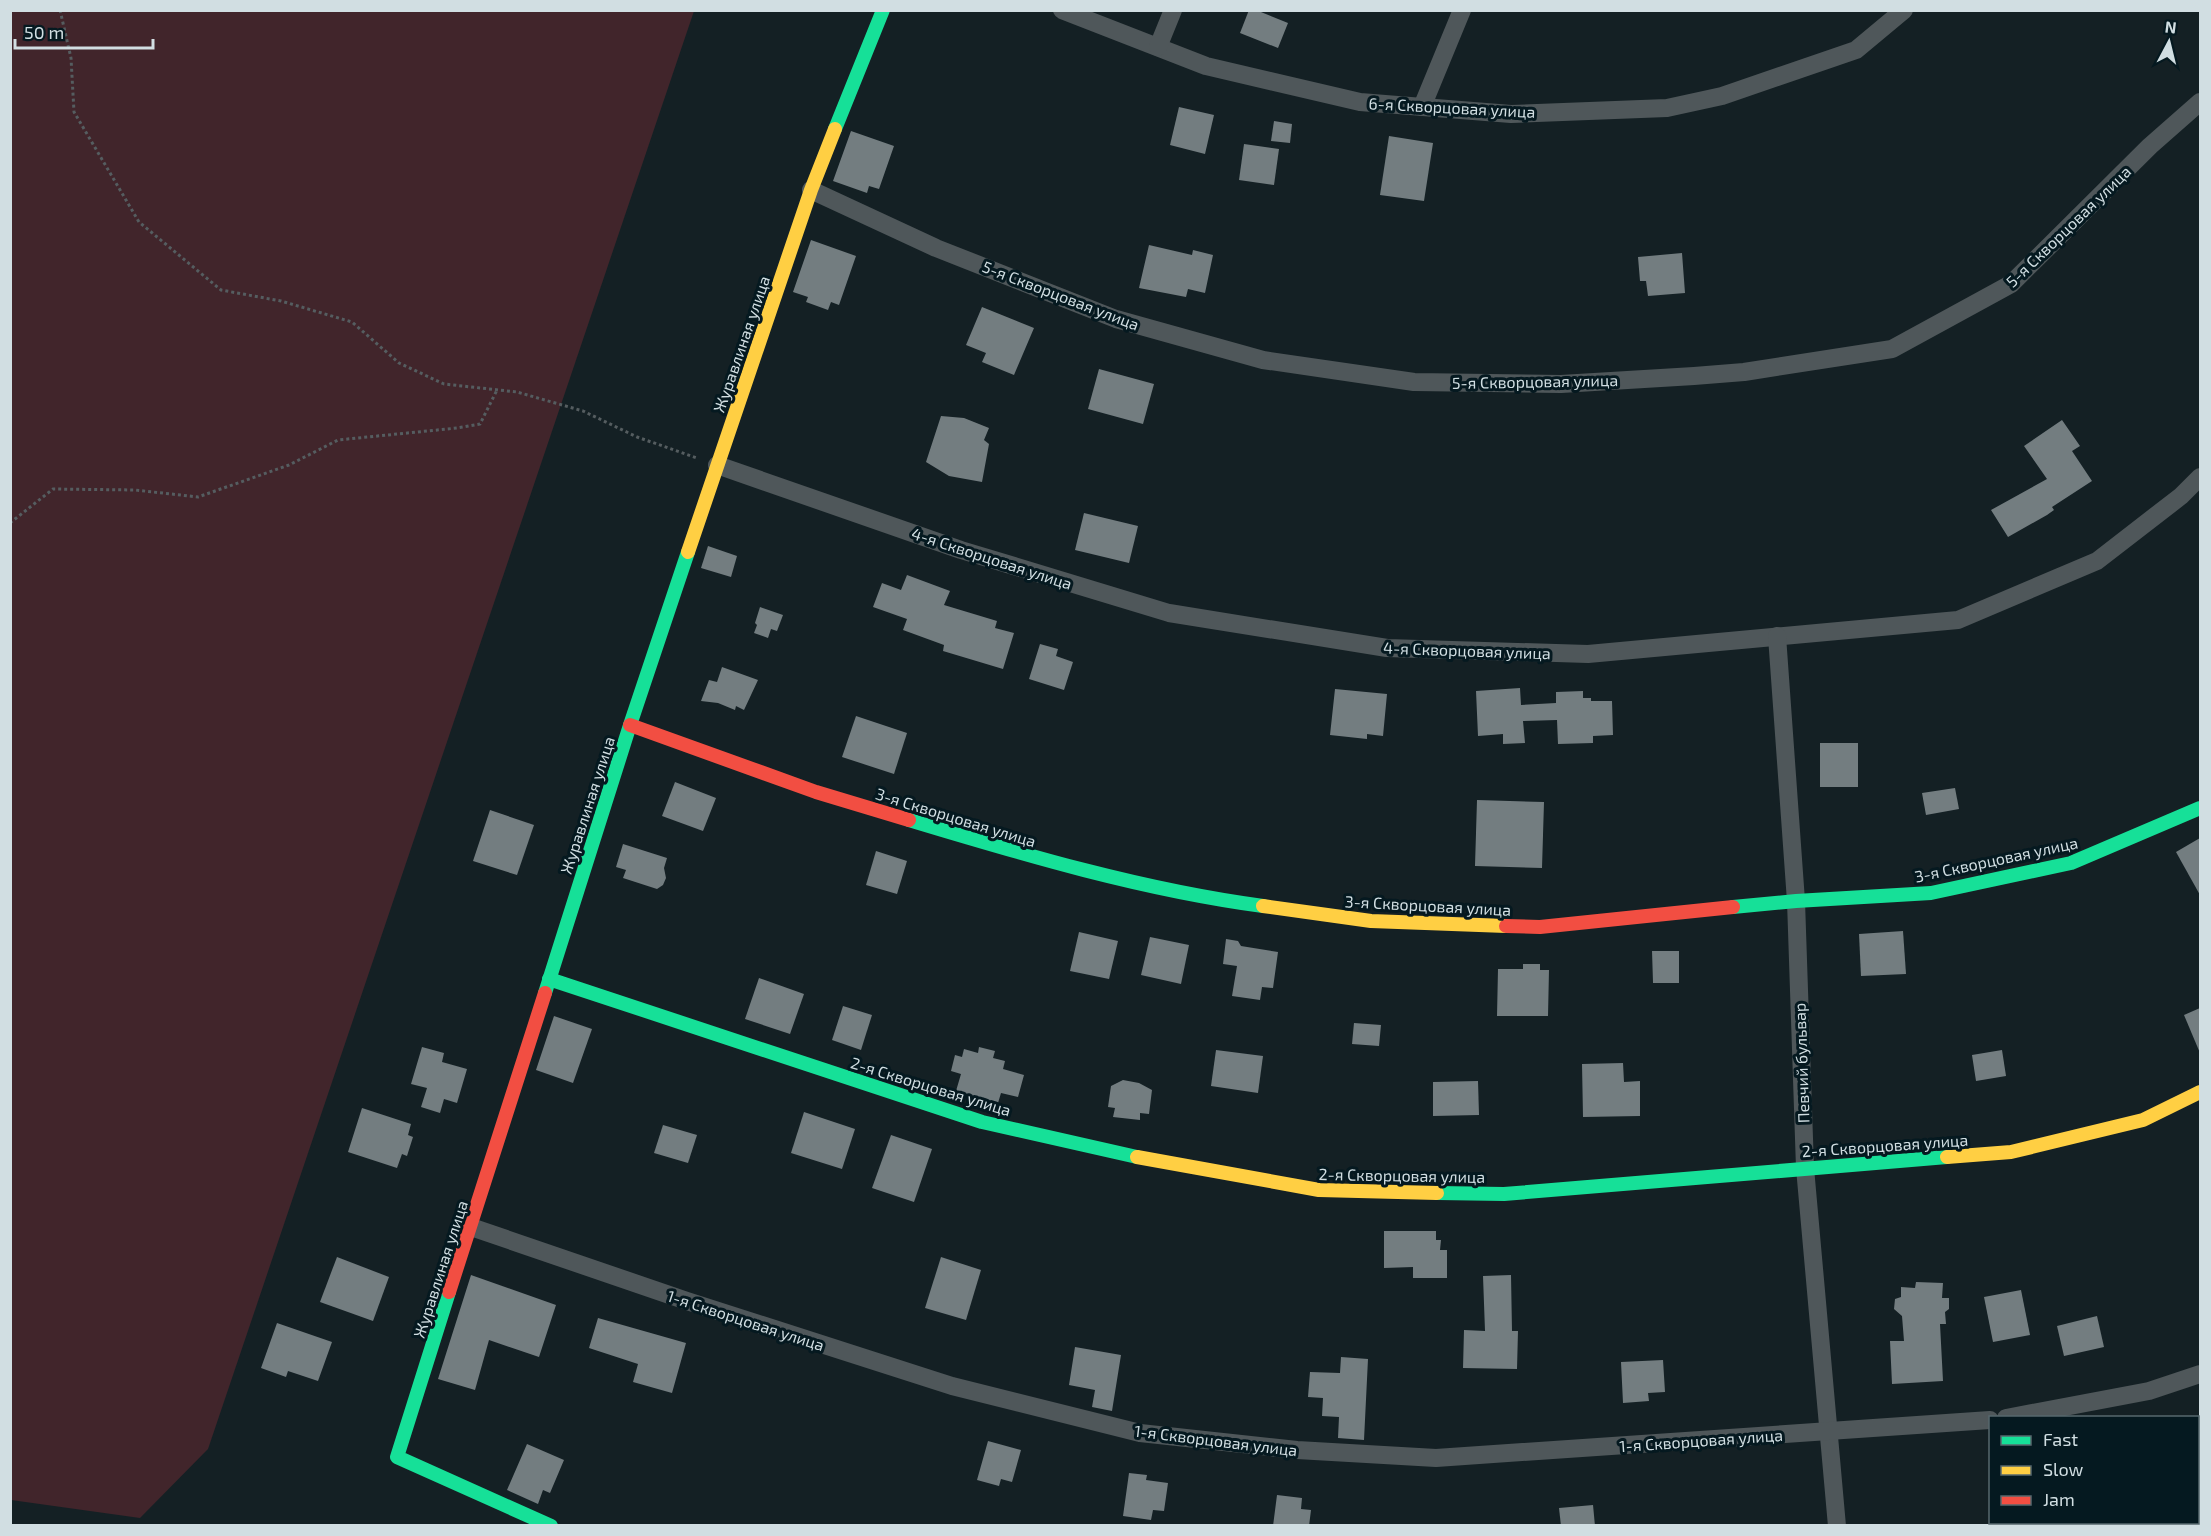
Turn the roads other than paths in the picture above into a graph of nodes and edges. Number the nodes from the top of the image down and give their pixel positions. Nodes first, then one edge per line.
1 (883, 10) edge
2 (1062, 10) edge
3 (1173, 10) edge
4 (1462, 10) edge
5 (1904, 10) edge
6 (1158, 47) junction
7 (2200, 102) edge
8 (1422, 107) junction
9 (811, 190) junction
10 (717, 465) junction
11 (2200, 477) edge
12 (1777, 636) junction
13 (630, 725) junction
14 (2200, 808) edge
15 (1796, 901) junction
16 (549, 979) junction
17 (2200, 1092) edge
18 (1805, 1168) junction
19 (471, 1227) junction
20 (2200, 1374) edge
21 (2017, 1416) edge
22 (1989, 1420) edge
23 (1830, 1430) junction
24 (551, 1526) edge
25 (1837, 1526) edge

1 - 9 street, Журавлиная улица
2 - 6 street, 6-я Скворцовая улица
3 - 6 street
4 - 8 street
5 - 8 street, 6-я Скворцовая улица
6 - 8 street, 6-я Скворцовая улица
7 - 9 street, 5-я Скворцовая улица
9 - 10 street, Журавлиная улица
10 - 12 street, 4-я Скворцовая улица
10 - 13 street, Журавлиная улица
11 - 12 street, 4-я Скворцовая улица
12 - 15 street, Певчий бульвар
13 - 15 street, 3-я Скворцовая улица
13 - 16 street, Журавлиная улица
14 - 15 street, 3-я Скворцовая улица
15 - 18 street, Певчий бульвар
16 - 18 street, 2-я Скворцовая улица
16 - 19 street, Журавлиная улица
17 - 18 street, 2-я Скворцовая улица
18 - 23 street, Певчий бульвар
19 - 23 street, 1-я Скворцовая улица
19 - 24 street, Журавлиная улица
20 - 21 street
22 - 23 street, 1-я Скворцовая улица
23 - 25 street, Певчий бульвар

